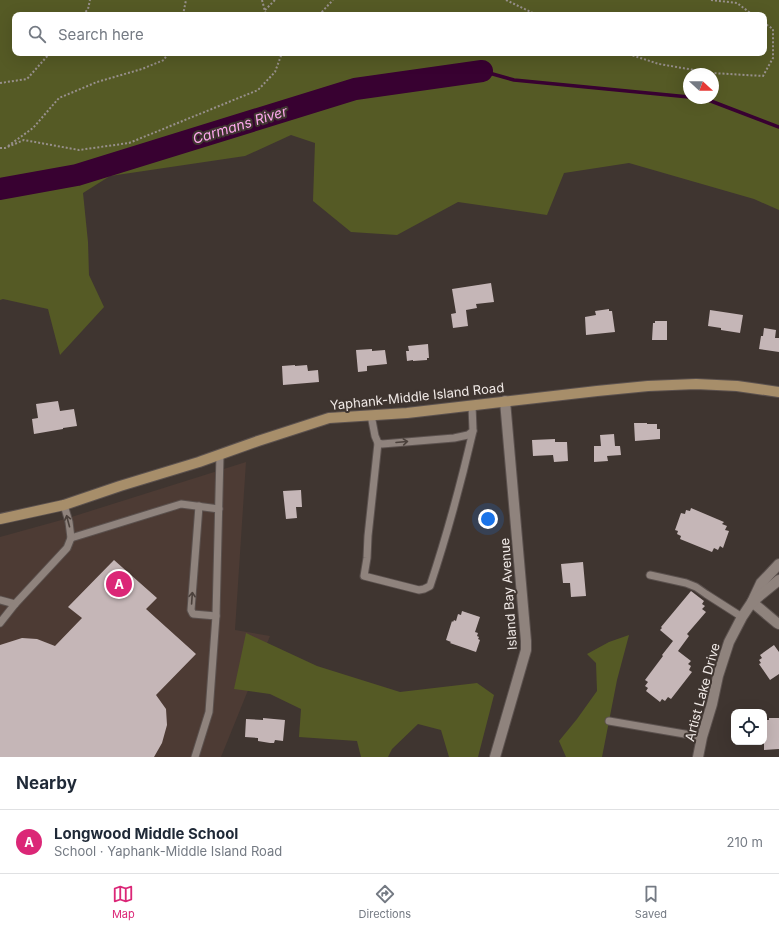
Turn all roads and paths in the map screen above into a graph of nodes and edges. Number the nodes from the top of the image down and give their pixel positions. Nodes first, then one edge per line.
1 (90, 0) edge
2 (186, 0) edge
3 (262, 0) edge
4 (275, 0) edge
5 (333, 0) edge
6 (506, 0) edge
7 (711, 0) edge
8 (265, 10) joint
9 (86, 12) edge
10 (183, 12) edge
11 (322, 12) edge
12 (531, 12) edge
13 (749, 12) edge
14 (767, 25) edge
15 (47, 56) edge
16 (166, 56) edge
17 (281, 56) edge
18 (634, 56) edge
19 (0, 83) edge
20 (0, 148) edge
21 (5, 148) junction
22 (779, 392) edge
23 (505, 401) junction
24 (472, 405) junction
25 (372, 415) junction
26 (473, 431) junction
27 (378, 443) junction
28 (220, 454) junction
29 (64, 505) junction
30 (199, 506) junction
31 (219, 509) junction
32 (0, 519) edge
33 (71, 538) junction
34 (779, 564) edge
35 (650, 575) dead end
36 (779, 580) edge
37 (0, 600) edge
38 (752, 602) junction
39 (15, 604) junction
40 (216, 616) junction
41 (742, 616) junction
42 (0, 623) edge
43 (779, 624) edge
44 (609, 721) dead end
45 (702, 737) junction
46 (195, 757) edge
47 (496, 757) edge
48 (698, 757) edge

1 - 9 path
2 - 10 path
3 - 8 path
4 - 8 path
5 - 11 path
6 - 12 path
7 - 13 path
14 - 18 path
15 - 19 path
16 - 21 path
17 - 21 path
20 - 21 path
22 - 23 main road, Yaphank-Middle Island Road
23 - 24 main road, Yaphank-Middle Island Road
23 - 47 street, Island Bay Avenue
24 - 25 main road, Yaphank-Middle Island Road
24 - 26 lane
25 - 27 lane
25 - 28 main road, Yaphank-Middle Island Road
27 -> 26 lane
26 - 27 lane
28 - 29 main road, Yaphank-Middle Island Road
28 - 31 lane
29 - 32 main road, Yaphank-Middle Island Road
33 -> 29 lane
30 - 31 lane
30 - 33 lane
40 -> 30 lane
31 - 40 lane
33 - 39 lane
34 - 38 street
35 - 41 lane
36 - 38 street, Artist Lake Drive
37 - 39 lane
38 - 41 street, Artist Lake Drive
38 - 43 street
39 - 42 lane
40 - 46 lane
41 - 45 street, Artist Lake Drive
44 - 45 lane
45 - 48 street, Artist Lake Drive

